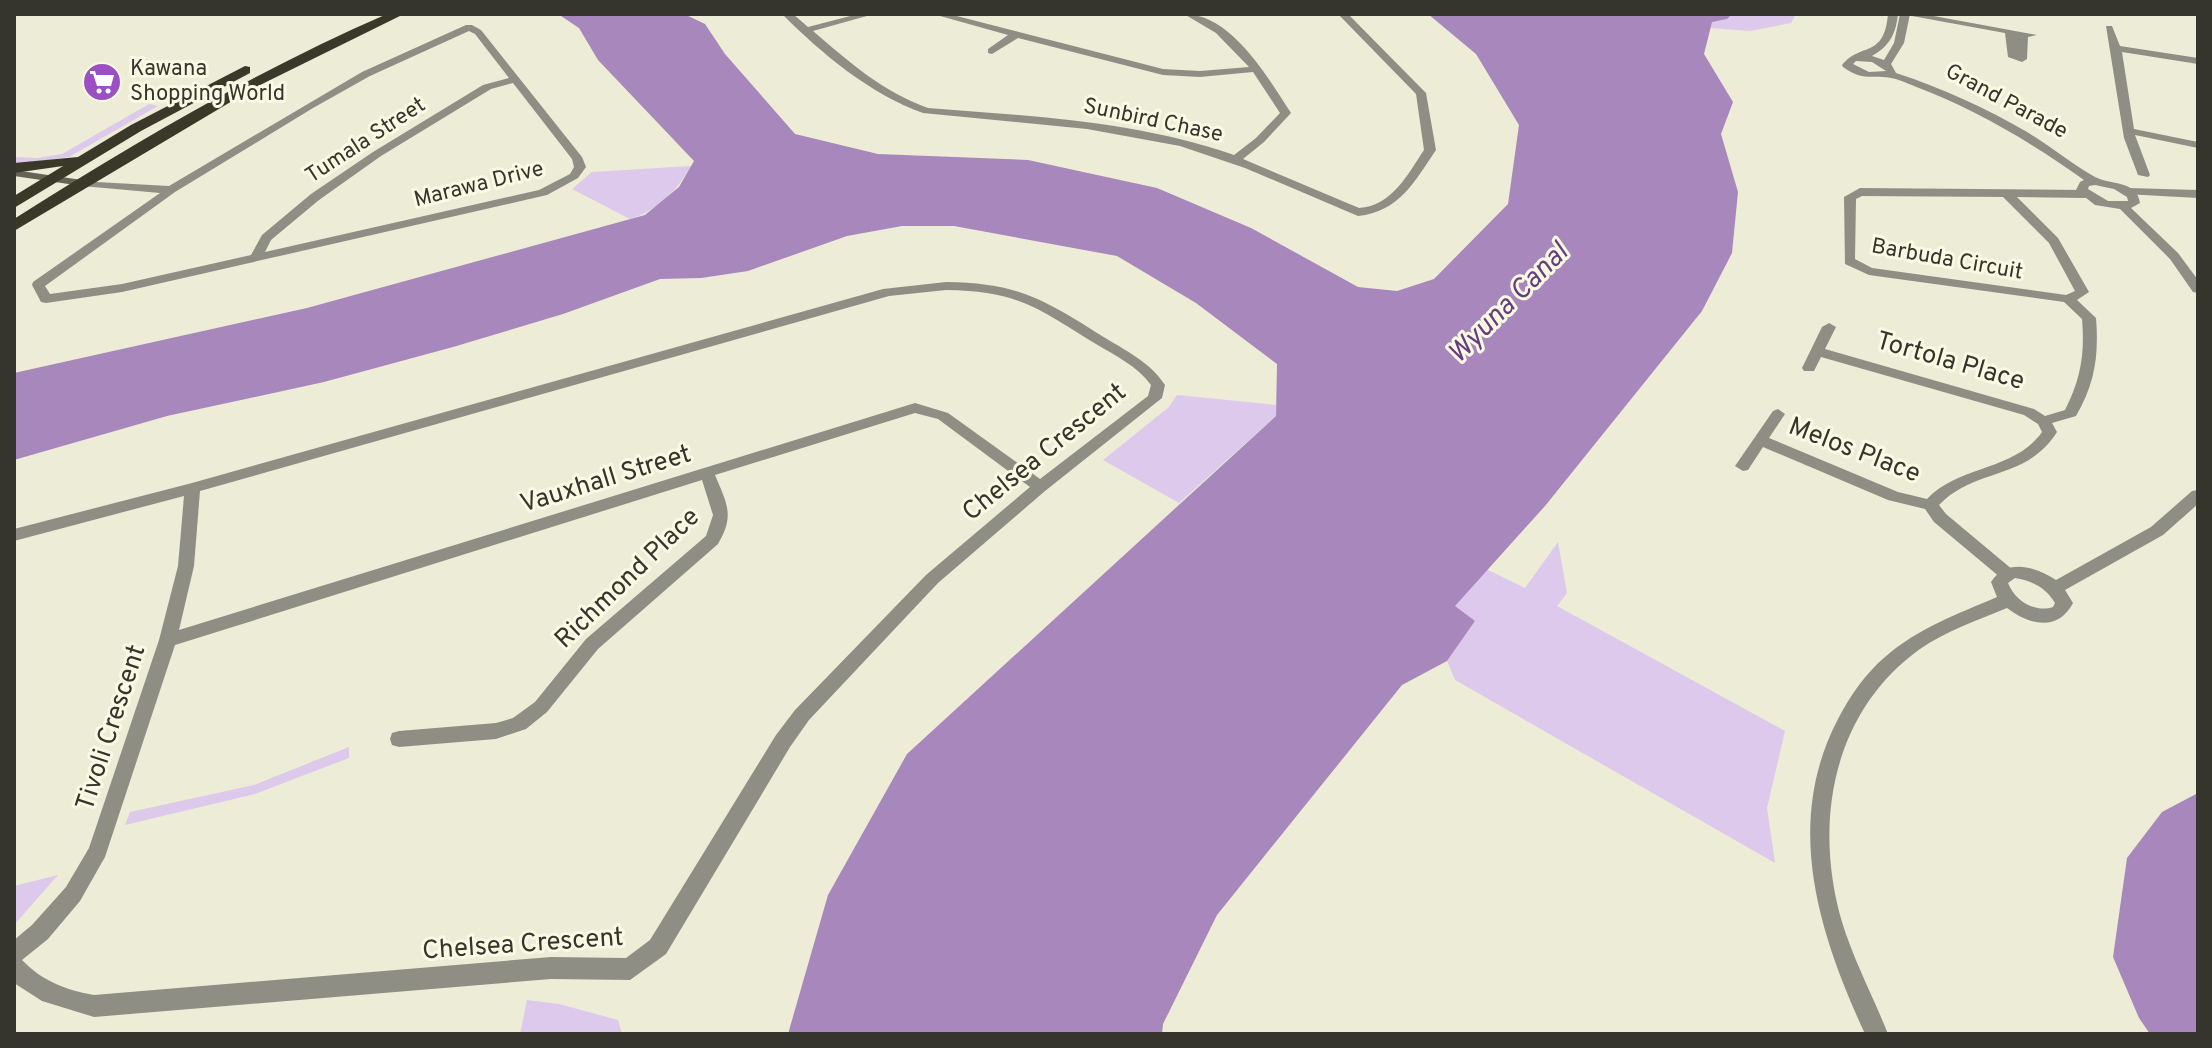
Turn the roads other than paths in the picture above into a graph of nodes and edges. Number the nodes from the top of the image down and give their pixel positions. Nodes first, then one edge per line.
1 (365, 14) edge
2 (398, 14) edge
3 (787, 14) edge
4 (869, 14) edge
5 (938, 14) edge
6 (1189, 14) edge
7 (1343, 14) edge
8 (1893, 14) edge
9 (1905, 14) edge
10 (2109, 28) dead end
11 (807, 30) junction
12 (2010, 31) junction
13 (1015, 35) junction
14 (2116, 48) junction
15 (992, 51) dead end
16 (1860, 57) junction
17 (2198, 61) edge
18 (1255, 69) junction
19 (1888, 69) junction
20 (515, 79) junction
21 (2130, 131) junction
22 (2198, 145) edge
23 (92, 154) junction
24 (1235, 160) junction
25 (14, 171) edge
26 (2144, 175) dead end
27 (47, 182) junction
28 (2095, 182) junction
29 (82, 183) junction
30 (14, 184) edge
31 (171, 190) junction
32 (2005, 192) junction
33 (2129, 192) junction
34 (2085, 194) junction
35 (2198, 194) edge
36 (14, 203) edge
37 (2123, 206) junction
38 (14, 226) edge
39 (256, 257) junction
40 (2198, 289) edge
41 (2068, 299) junction
42 (1829, 327) dead end
43 (1819, 352) junction
44 (1809, 368) dead end
45 (1778, 414) dead end
46 (2043, 421) junction
47 (1762, 441) junction
48 (1743, 466) dead end
49 (707, 474) junction
50 (1040, 487) junction
51 (192, 488) junction
52 (2198, 495) edge
53 (1930, 505) junction
54 (14, 535) edge
55 (2007, 574) junction
56 (2055, 588) junction
57 (2008, 600) junction
58 (168, 640) junction
59 (399, 739) dead end
60 (14, 953) edge
61 (14, 967) edge
62 (1877, 1034) edge

1 - 23 highway
2 - 29 highway
3 - 11 street, Sunbird Chase
4 - 11 street
5 - 13 street
6 - 18 street
7 - 24 street, Sunbird Chase
8 - 16 street
9 - 12 street
9 - 19 street
10 - 14 street
11 - 24 street, Sunbird Chase
12 - 12 street
13 - 15 street
13 - 18 street
14 - 17 street
14 - 21 street
16 - 19 street
16 - 19 street
18 - 24 street
19 - 28 street, Grand Parade
20 - 31 street, Marawa Drive
20 - 39 street, Tumala Street
20 - 39 street, Marawa Drive
21 - 22 street
21 - 26 street
23 - 25 highway
23 - 27 highway
25 - 27 main road
27 - 29 main road
27 - 30 main road
27 - 36 highway
28 - 33 street, Grand Parade
28 - 34 street
29 - 31 street
29 - 38 highway
31 - 39 street, Marawa Drive
32 - 34 street, Barbuda Circuit
32 - 41 street, Barbuda Circuit
32 - 41 street, Barbuda Circuit
33 - 35 street, Grand Parade
33 - 37 street
34 - 37 street, Barbuda Circuit
37 - 40 street
41 - 46 street
42 - 43 street
43 - 44 street
43 - 46 street, Tortola Place
45 - 47 street
46 - 53 street, Tortola Place
47 - 48 street
47 - 53 street, Melos Place
49 - 50 street, Vauxhall Street
49 - 58 street, Vauxhall Street
49 - 59 street, Richmond Place
50 - 51 street, Chelsea Crescent
50 - 61 street, Chelsea Crescent
51 - 54 street, Chelsea Crescent
51 - 58 street, Tivoli Crescent
52 - 56 street
53 - 55 street
55 - 56 street
55 - 57 street
56 - 57 street
57 - 62 street
58 - 60 street, Tivoli Crescent

